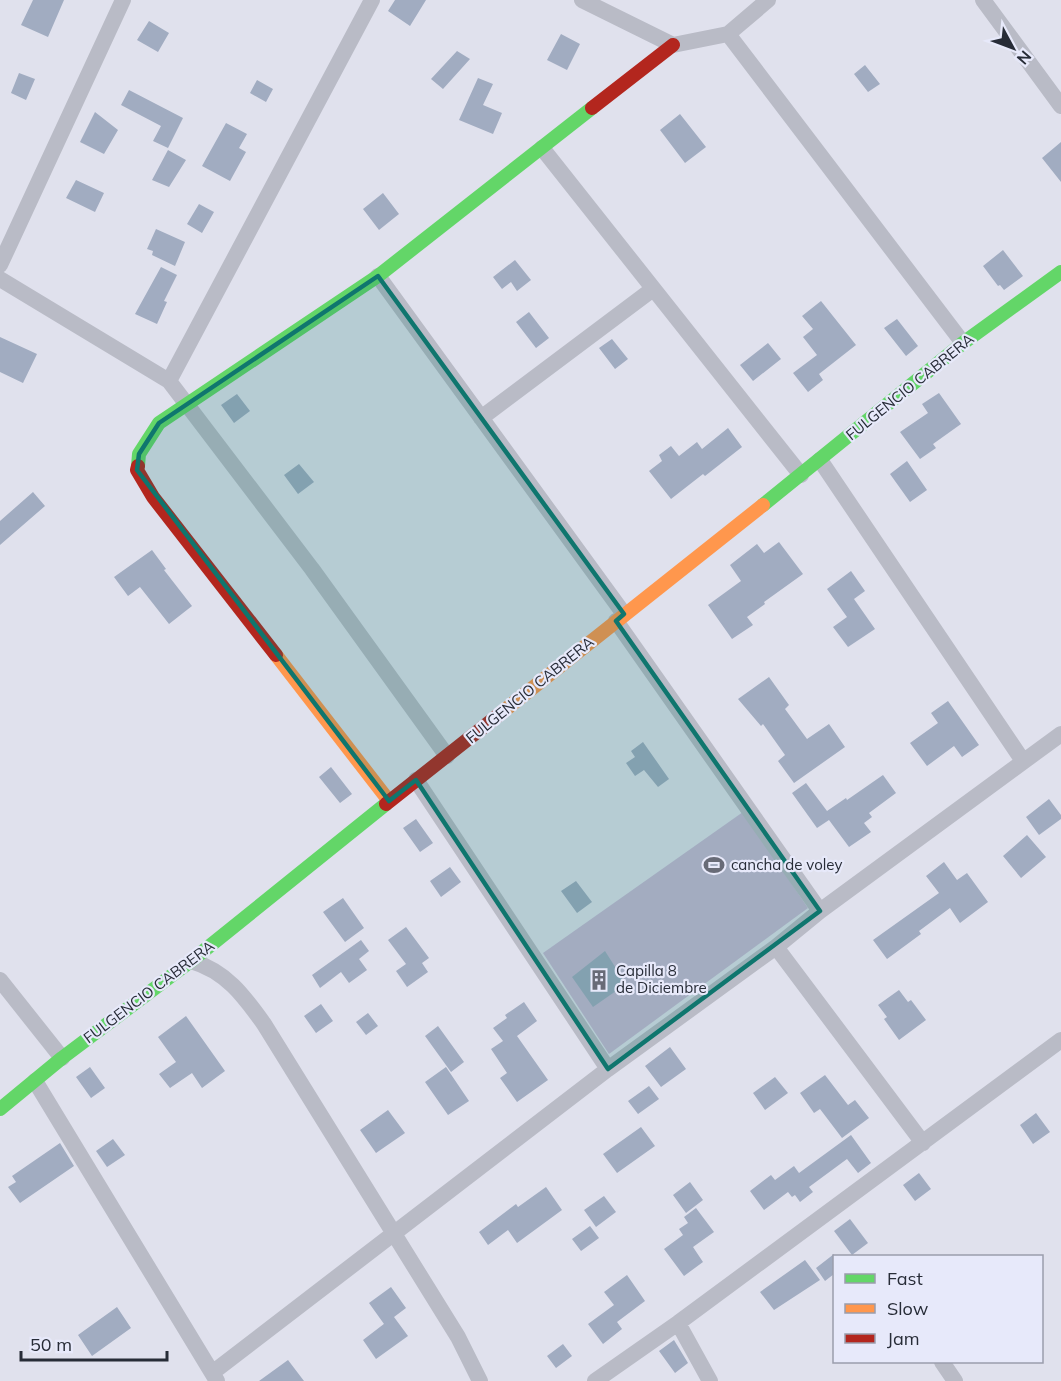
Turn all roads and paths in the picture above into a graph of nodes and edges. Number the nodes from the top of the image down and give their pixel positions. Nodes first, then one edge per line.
1 (123, 0) edge
2 (372, 0) edge
3 (582, 0) edge
4 (768, 0) edge
5 (983, 0) edge
6 (608, 6) edge
7 (728, 34) junction
8 (672, 45) junction
9 (1061, 106) edge
10 (542, 148) junction
11 (0, 265) edge
12 (1061, 272) edge
13 (378, 276) junction
14 (0, 279) edge
15 (652, 289) junction
16 (963, 343) junction
17 (169, 381) junction
18 (186, 404) junction
19 (481, 418) junction
20 (820, 460) junction
21 (801, 475) junction
22 (620, 617) junction
23 (1061, 734) edge
24 (447, 756) junction
25 (1023, 761) junction
26 (416, 780) junction
27 (389, 801) junction
28 (820, 911) junction
29 (776, 947) junction
30 (191, 961) junction
31 (0, 980) edge
32 (1061, 1040) edge
33 (62, 1058) junction
34 (608, 1069) junction
35 (34, 1081) junction
36 (0, 1109) edge
37 (923, 1143) junction
38 (393, 1233) junction
39 (678, 1323) junction
40 (943, 1363) edge
41 (214, 1377) edge
42 (480, 1381) edge
43 (595, 1381) edge
44 (710, 1381) edge
45 (956, 1381) edge

1 - 11 street
2 - 17 street
3 - 6 street
4 - 7 street
5 - 9 street
6 - 8 street
7 - 8 street
7 - 16 street
8 - 10 main road
10 - 13 main road
10 - 15 street
12 - 16 main road, FULGENCIO CABRERA
13 - 18 main road
13 - 19 street
14 - 17 street
15 - 19 street
15 - 21 street
16 - 20 main road, FULGENCIO CABRERA
17 - 18 street
18 - 24 street
18 - 27 main road
19 - 22 street
20 - 21 main road, FULGENCIO CABRERA
20 - 25 street
21 - 22 main road, FULGENCIO CABRERA
22 - 24 main road, FULGENCIO CABRERA
22 - 28 street
23 - 25 street
24 - 26 main road, FULGENCIO CABRERA
25 - 28 street
26 - 27 main road, FULGENCIO CABRERA
26 - 34 street
27 - 30 main road, FULGENCIO CABRERA
28 - 29 street
29 - 34 street
29 - 37 street
30 - 33 main road, FULGENCIO CABRERA
30 - 38 street
31 - 33 street
32 - 37 street
33 - 35 main road, FULGENCIO CABRERA
34 - 38 street
35 - 36 main road, FULGENCIO CABRERA
35 - 41 street
37 - 39 street
38 - 41 street
38 - 42 street
39 - 43 street
39 - 44 street
40 - 45 street

